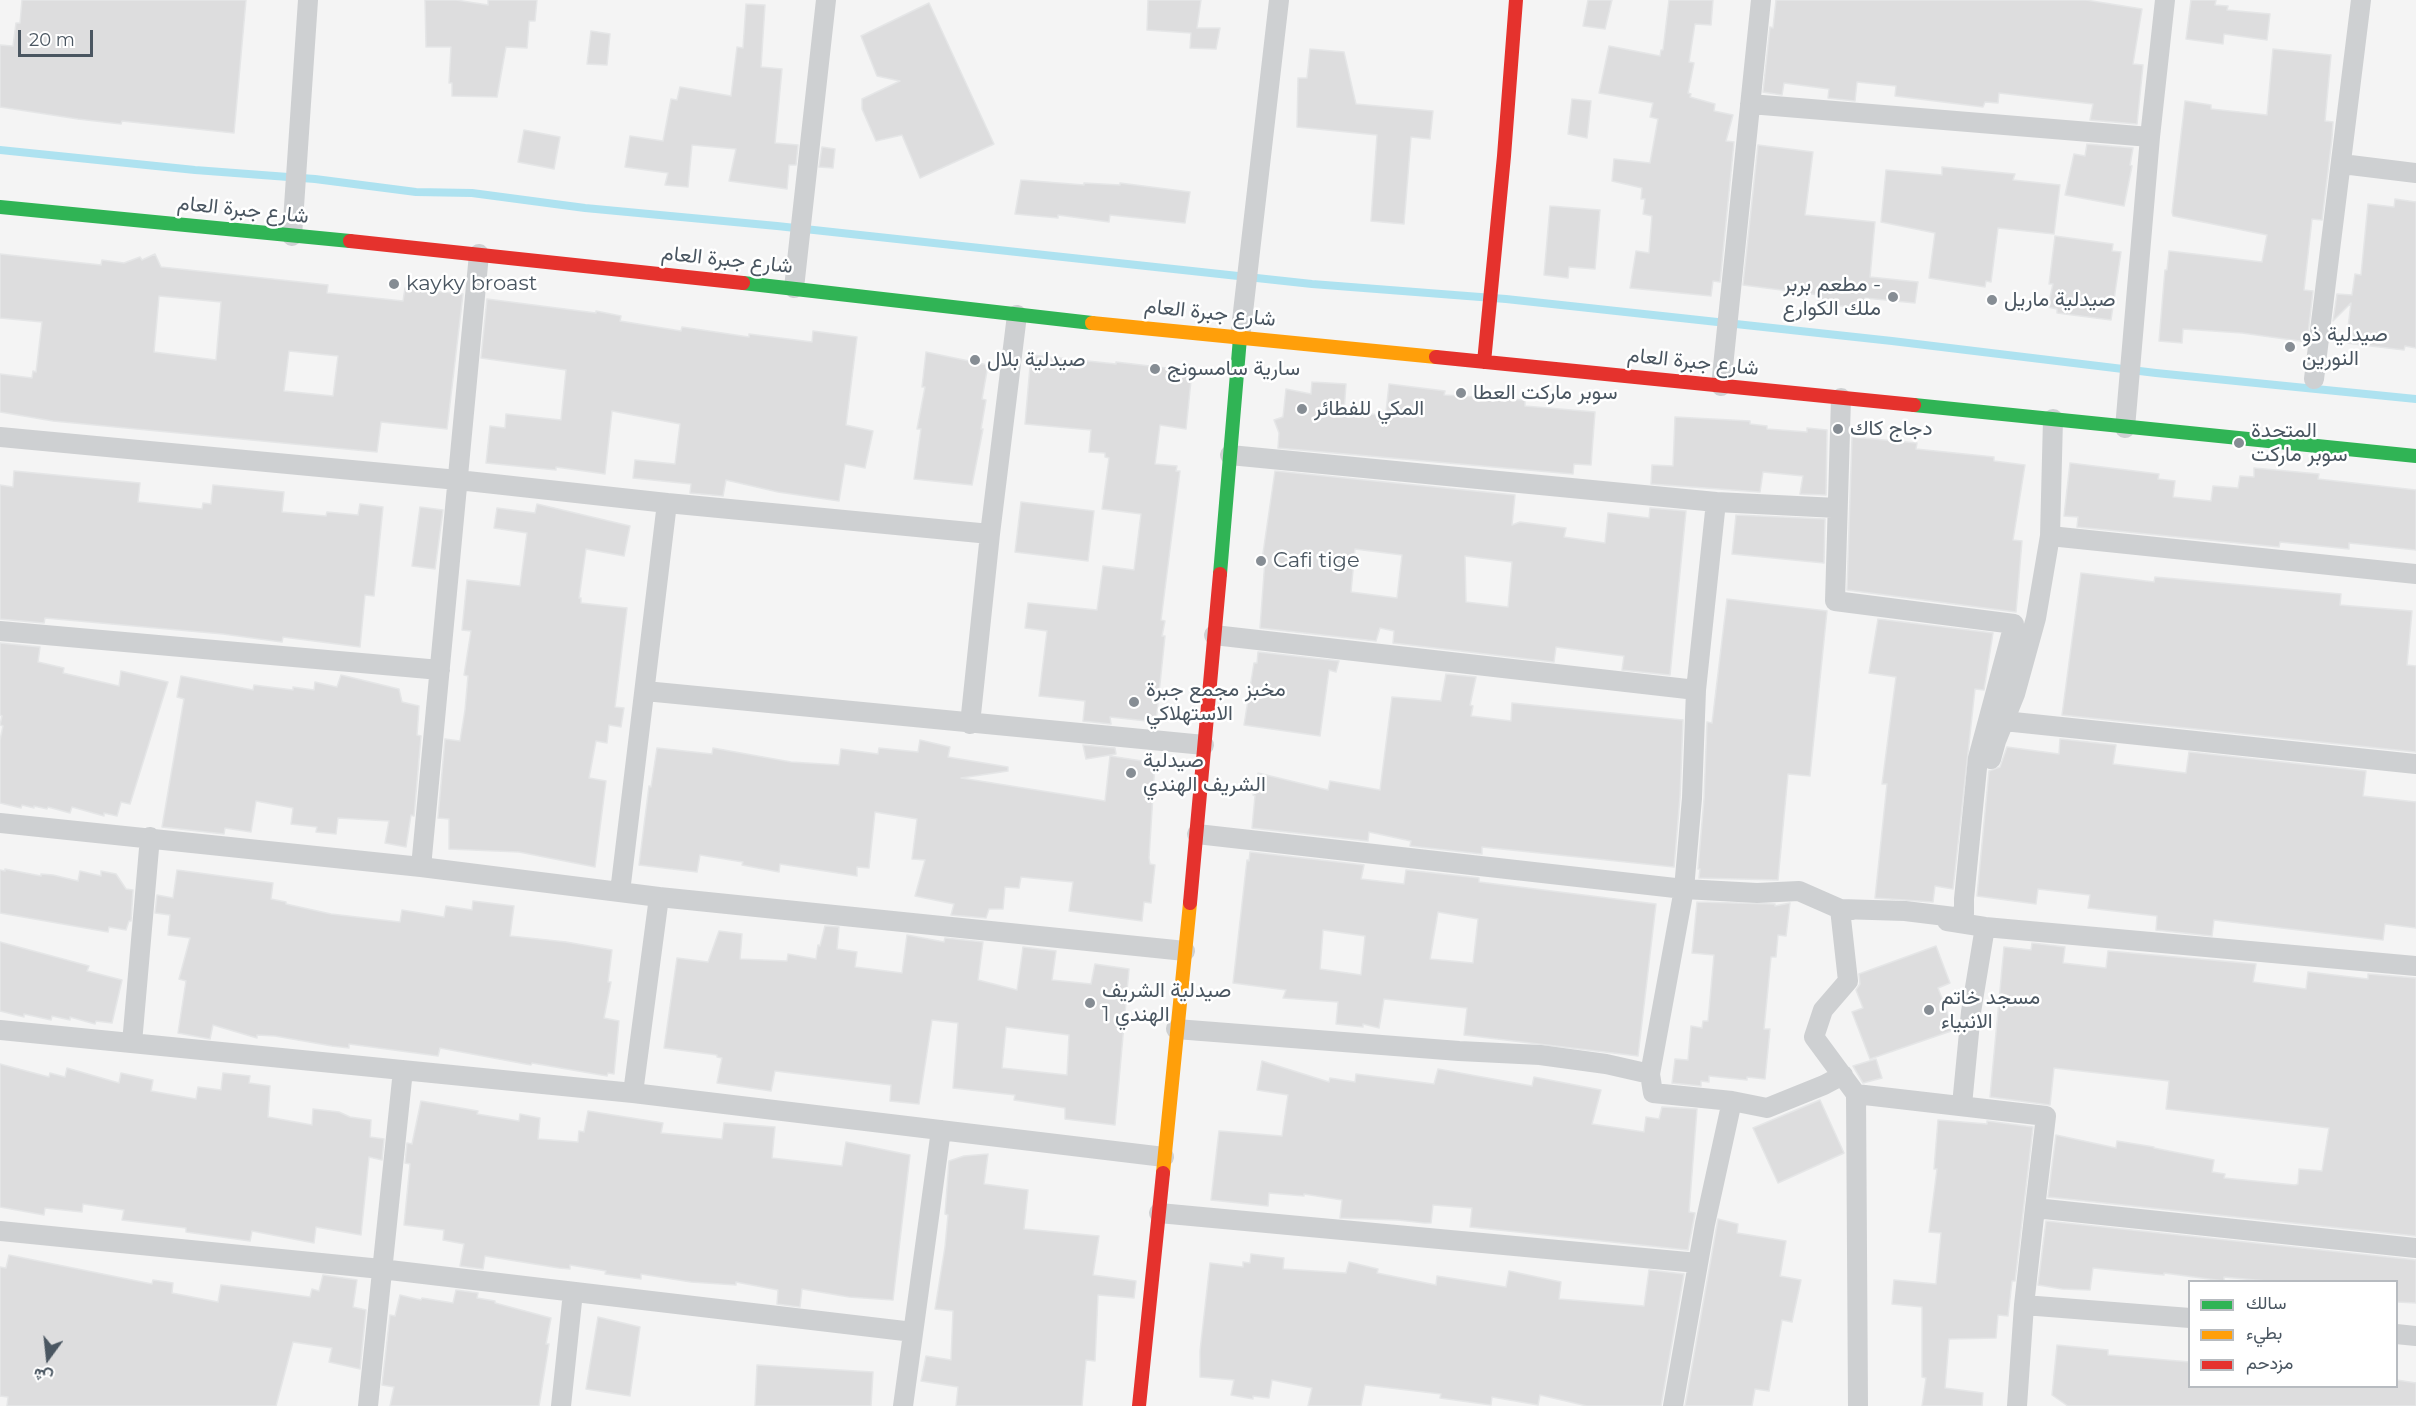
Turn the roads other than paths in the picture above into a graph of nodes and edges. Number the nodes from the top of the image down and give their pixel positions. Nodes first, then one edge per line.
1 (308, 0) edge
2 (826, 0) edge
3 (1279, 0) edge
4 (1516, 0) edge
5 (1761, 0) edge
6 (2165, 0) edge
7 (2361, 0) edge
8 (1750, 104) junction
9 (2150, 137) junction
10 (2342, 164) junction
11 (2416, 173) edge
12 (0, 207) edge
13 (292, 236) junction
14 (479, 254) junction
15 (794, 288) junction
16 (1017, 315) junction
17 (1240, 338) junction
18 (1484, 362) junction
19 (2314, 379) dead end
20 (1721, 386) junction
21 (1841, 398) junction
22 (2053, 419) junction
23 (2125, 428) junction
24 (0, 437) edge
25 (1230, 455) junction
26 (2416, 456) edge
27 (458, 480) junction
28 (1716, 502) junction
29 (667, 504) junction
30 (1837, 508) junction
31 (990, 534) junction
32 (2050, 536) junction
33 (2416, 574) edge
34 (1835, 601) junction
35 (2036, 618) junction
36 (0, 631) edge
37 (1214, 635) junction
38 (440, 670) junction
39 (1696, 690) junction
40 (645, 691) junction
41 (2004, 722) junction
42 (970, 724) junction
43 (1204, 745) junction
44 (1983, 763) junction
45 (2416, 764) edge
46 (0, 824) edge
47 (1197, 834) junction
48 (150, 837) junction
49 (421, 867) junction
50 (1684, 890) junction
51 (620, 892) junction
52 (659, 897) junction
53 (1840, 909) junction
54 (1978, 925) junction
55 (1185, 951) junction
56 (2416, 966) edge
57 (1176, 1029) junction
58 (0, 1030) edge
59 (132, 1042) junction
60 (403, 1070) junction
61 (1650, 1074) junction
62 (1843, 1075) junction
63 (633, 1093) junction
64 (1856, 1094) junction
65 (1732, 1101) junction
66 (1962, 1105) junction
67 (941, 1130) junction
68 (1164, 1157) junction
69 (2035, 1208) junction
70 (1159, 1213) junction
71 (0, 1231) edge
72 (2416, 1248) edge
73 (1698, 1263) junction
74 (381, 1269) junction
75 (573, 1292) junction
76 (2024, 1305) junction
77 (2188, 1318) edge
78 (913, 1332) junction
79 (2398, 1334) edge
80 (2416, 1336) edge
81 (368, 1406) edge
82 (561, 1406) edge
83 (903, 1406) edge
84 (1139, 1406) edge
85 (1673, 1406) edge
86 (1858, 1406) edge
87 (2017, 1406) edge

1 - 13 street
2 - 15 street
3 - 17 street
4 - 18 main road
5 - 8 street
6 - 9 street
7 - 10 street
8 - 9 street
8 - 20 street
9 - 23 street
10 - 11 street
10 - 19 street
12 - 13 main road, شارع جبرة العام
13 - 14 main road, شارع جبرة العام
14 - 15 main road, شارع جبرة العام
14 - 27 street
15 - 16 main road, شارع جبرة العام
16 - 17 main road, شارع جبرة العام
16 - 31 street
17 - 18 main road, شارع جبرة العام
17 - 25 main road
18 - 20 main road, شارع جبرة العام
20 - 21 main road, شارع جبرة العام
21 - 22 main road, شارع جبرة العام
21 - 30 street
22 - 23 main road, شارع جبرة العام
22 - 32 street
23 - 26 main road, شارع جبرة العام
24 - 27 street
25 - 28 street
25 - 37 main road
27 - 29 street
27 - 38 street
28 - 30 street
28 - 39 street
29 - 31 street
29 - 40 street
30 - 34 street
31 - 42 street
32 - 33 street
32 - 35 street
34 - 35 street
34 - 44 street
35 - 41 street
36 - 38 street
37 - 39 street
37 - 43 main road
38 - 49 street
39 - 50 street
40 - 42 street
40 - 51 street
41 - 44 street
41 - 45 street
42 - 43 street
43 - 47 main road
44 - 53 street
44 - 54 street
46 - 48 street
47 - 50 street
47 - 55 main road
48 - 49 street
48 - 59 street
49 - 51 street
50 - 53 street
50 - 61 street
51 - 52 street
52 - 55 street
52 - 63 street
53 - 54 street
53 - 62 street
54 - 56 street
54 - 66 street
55 - 57 main road
57 - 61 street
57 - 68 main road
58 - 59 street
59 - 60 street
60 - 63 street
60 - 74 street
61 - 65 street
62 - 64 street
62 - 65 street
63 - 67 street
64 - 66 street
64 - 86 street
65 - 73 street
66 - 69 street
67 - 68 street
67 - 78 street
68 - 70 main road
69 - 72 street
69 - 76 street
70 - 73 street
70 - 84 main road
71 - 74 street
73 - 85 street
74 - 75 street
74 - 81 street
75 - 78 street
75 - 82 street
76 - 77 street
76 - 87 street
78 - 83 street
79 - 80 street

